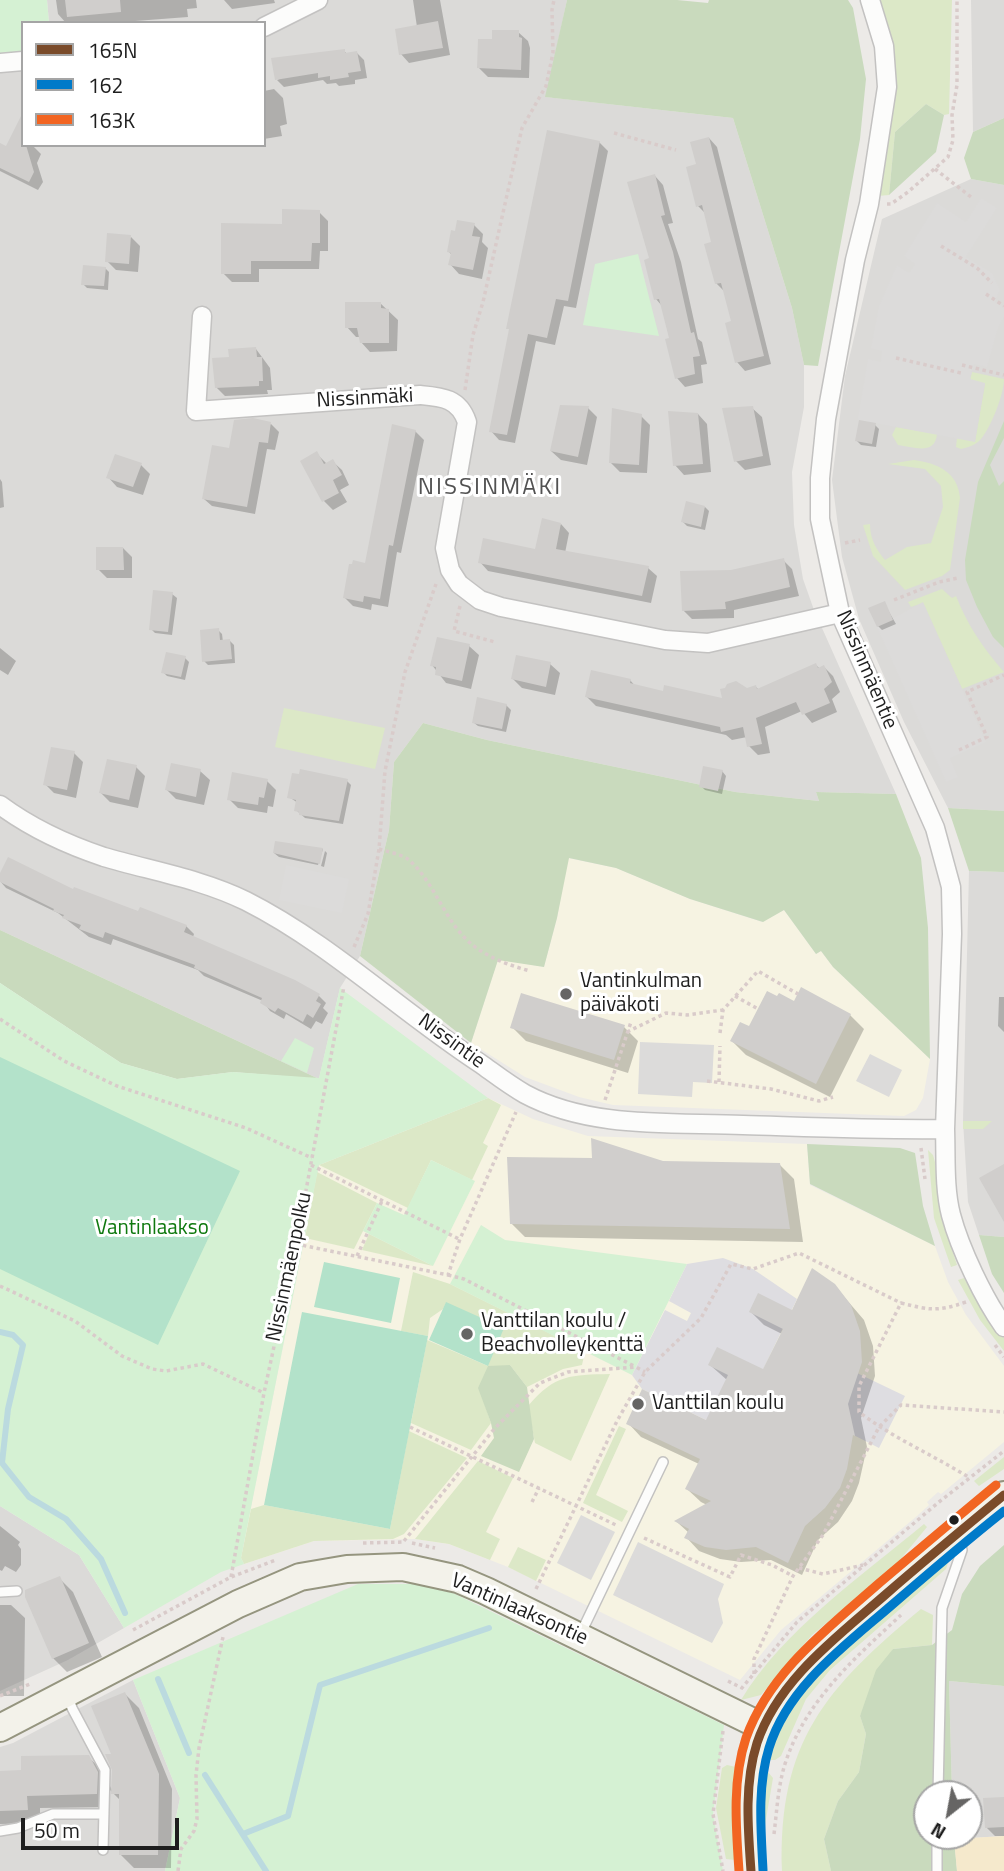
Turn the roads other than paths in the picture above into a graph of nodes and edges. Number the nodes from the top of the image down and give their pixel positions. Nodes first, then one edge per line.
1 (318, 0) edge
2 (870, 0) edge
3 (266, 26) edge
4 (21, 61) edge
5 (0, 63) edge
6 (202, 316) dead end
7 (840, 613) junction
8 (0, 805) edge
9 (945, 1129) junction
10 (1004, 1327) edge
11 (663, 1462) dead end
12 (1004, 1495) edge
13 (957, 1533) junction
14 (17, 1591) dead end
15 (0, 1592) edge
16 (579, 1636) junction
17 (67, 1694) junction
18 (763, 1727) junction
19 (0, 1728) edge
20 (938, 1780) edge
21 (104, 1814) junction
22 (0, 1831) edge
23 (103, 1850) dead end
24 (937, 1850) edge
25 (751, 1871) edge
26 (937, 1871) edge

1 - 3 street
2 - 7 street, Nissinmäentie
4 - 5 street
6 - 7 street, Nissinmäki
7 - 9 street, Nissinmäentie
8 - 9 street, Nissintie
9 - 10 street, Nissinmäentie
11 - 16 lane
12 - 13 street
13 - 18 street
13 - 20 lane
14 - 15 lane
16 - 17 street, Vantinlaaksontie
16 - 18 street, Vantinlaaksontie
17 - 19 street, Vantinlaaksontie
17 - 21 lane
18 - 25 street
21 - 22 lane
21 - 23 lane
24 - 26 lane

